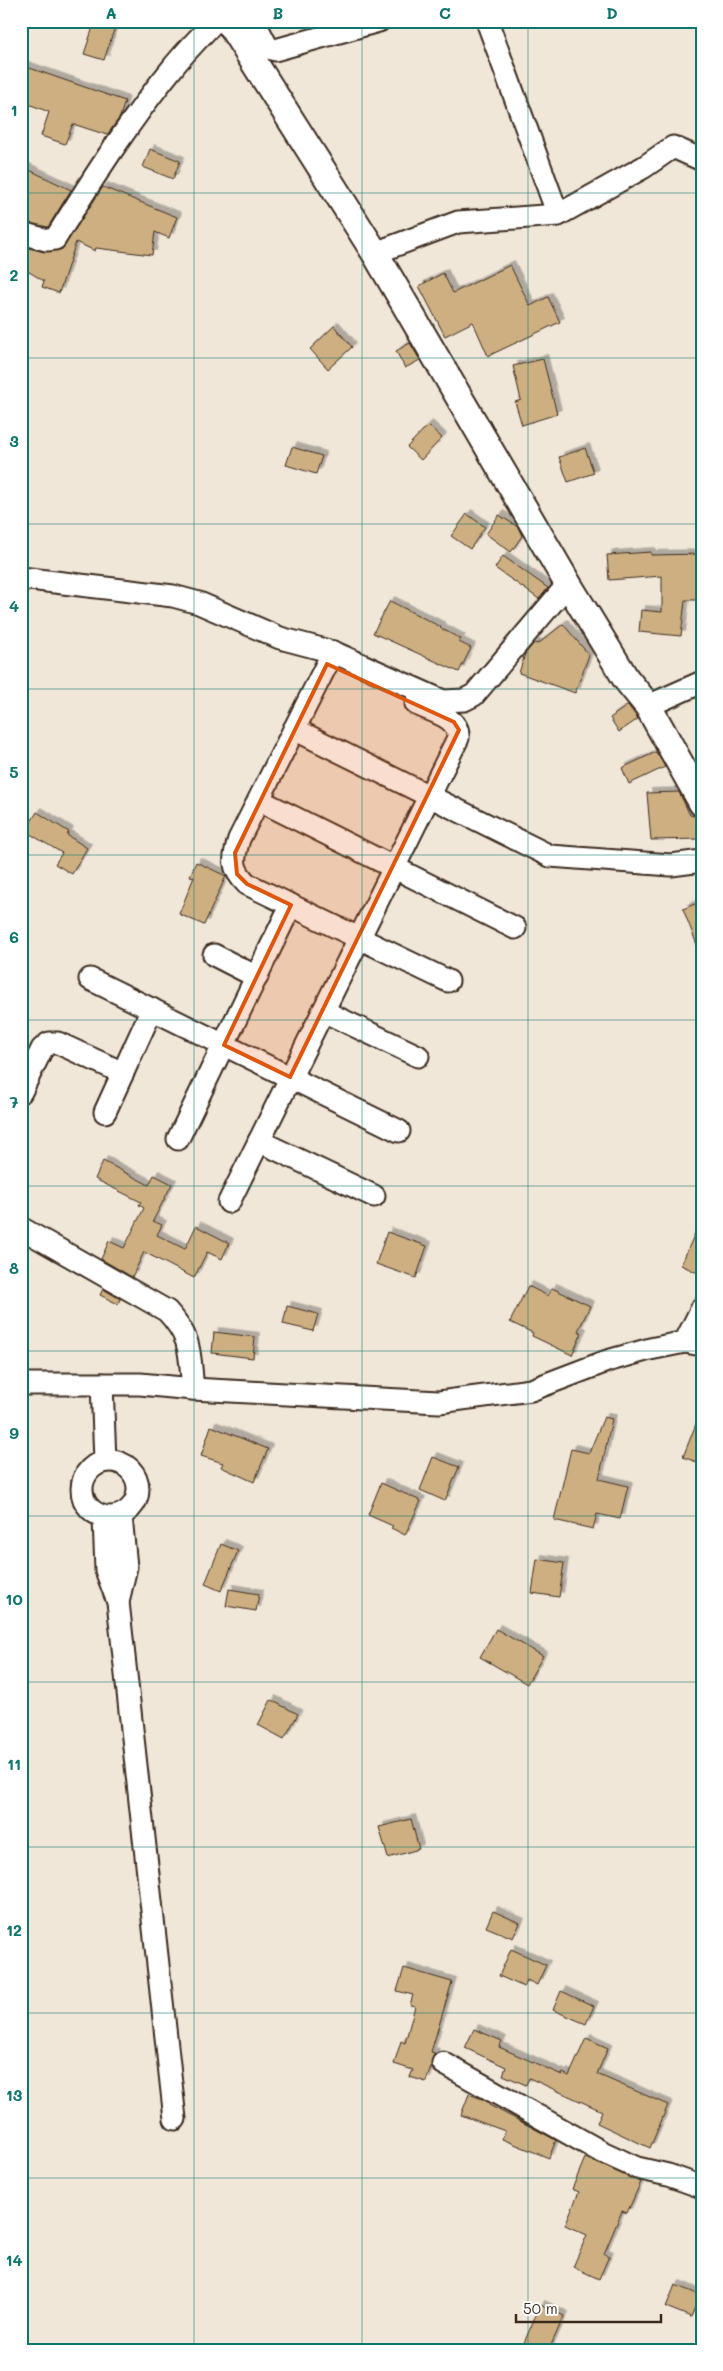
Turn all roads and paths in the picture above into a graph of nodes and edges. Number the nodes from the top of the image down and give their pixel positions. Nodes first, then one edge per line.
1 (215, 21) edge
2 (228, 21) edge
3 (254, 21) edge
4 (379, 21) edge
5 (487, 21) edge
6 (702, 160) edge
7 (558, 215) junction
8 (21, 233) edge
9 (375, 253) junction
10 (21, 578) edge
11 (568, 584) junction
12 (330, 658) junction
13 (702, 682) edge
14 (648, 706) junction
15 (294, 729) junction
16 (429, 796) junction
17 (259, 800) junction
18 (702, 803) edge
19 (702, 861) edge
20 (393, 867) junction
21 (291, 905) junction
22 (515, 928) dead end
23 (359, 938) junction
24 (214, 954) dead end
25 (257, 977) junction
26 (90, 979) dead end
27 (448, 981) dead end
28 (152, 1009) junction
29 (323, 1011) junction
30 (224, 1045) junction
31 (418, 1056) dead end
32 (123, 1073) junction
33 (290, 1077) junction
34 (21, 1092) edge
35 (105, 1112) dead end
36 (399, 1131) dead end
37 (178, 1139) dead end
38 (259, 1141) junction
39 (374, 1196) dead end
40 (229, 1202) dead end
41 (21, 1228) edge
42 (702, 1308) edge
43 (694, 1344) edge
44 (21, 1384) edge
45 (102, 1384) junction
46 (193, 1389) junction
47 (105, 1461) junction
48 (112, 1517) junction
49 (443, 2063) dead end
50 (175, 2119) dead end
51 (702, 2187) edge

1 - 8 street
2 - 9 street
3 - 4 street
5 - 7 street
6 - 7 street
7 - 9 street
9 - 11 street
10 - 12 street
11 - 12 street
11 - 14 street
12 - 15 street
12 - 16 street
13 - 14 street
14 - 18 street
15 - 16 street
15 - 17 street
16 - 19 street
16 - 20 street
17 - 20 street
17 - 21 street
20 - 22 street
20 - 23 street
21 - 23 street
21 - 25 street
23 - 27 street
23 - 29 street
24 - 25 street
25 - 30 street
26 - 28 street
28 - 30 street
28 - 32 street
29 - 31 street
29 - 33 street
30 - 33 street
30 - 37 street
32 - 34 street
32 - 35 street
33 - 36 street
33 - 38 street
38 - 39 street
38 - 40 street
41 - 46 street
42 - 43 street
43 - 46 street
44 - 45 street
45 - 46 street
45 - 47 street
47 - 48 street
47 - 48 street
48 - 50 street
49 - 51 street

